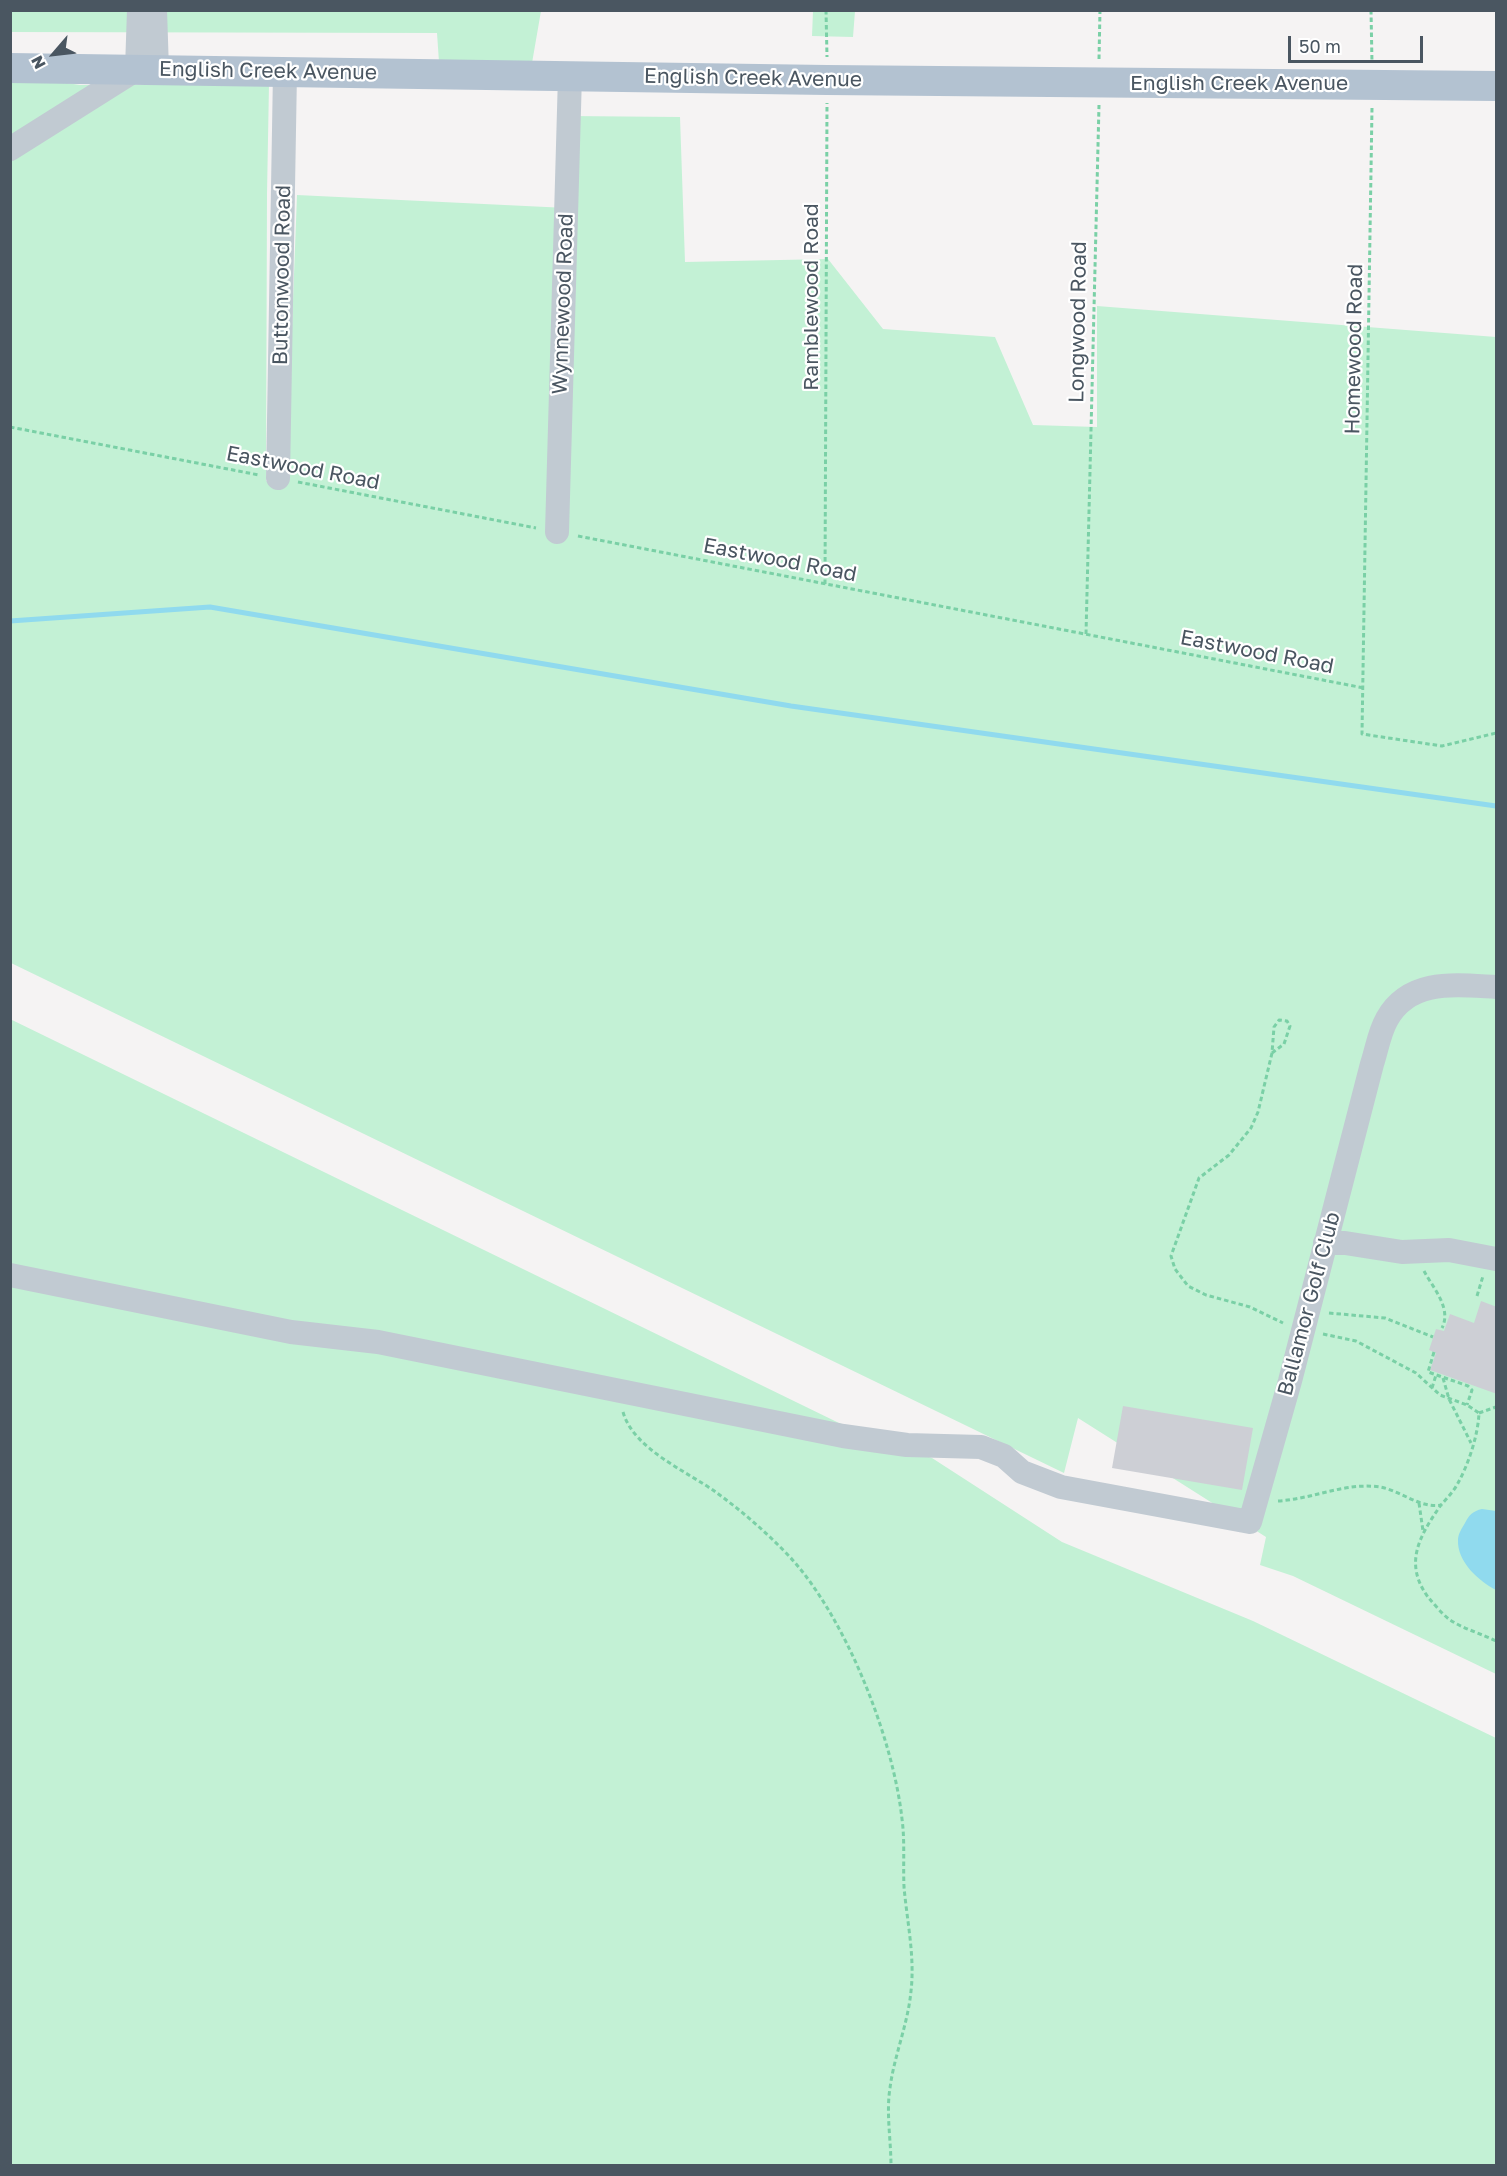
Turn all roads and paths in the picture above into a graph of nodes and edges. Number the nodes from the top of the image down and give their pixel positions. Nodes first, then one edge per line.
1 (139, 10) edge
2 (155, 10) edge
3 (826, 10) edge
4 (1100, 10) edge
5 (1371, 10) edge
6 (10, 68) edge
7 (147, 69) junction
8 (285, 72) junction
9 (570, 75) junction
10 (827, 80) junction
11 (1099, 82) junction
12 (1372, 84) junction
13 (1497, 86) edge
14 (10, 149) edge
15 (10, 427) edge
16 (278, 478) junction
17 (557, 532) junction
18 (825, 584) junction
19 (1086, 634) junction
20 (1364, 688) junction
21 (1497, 733) edge
22 (1497, 987) edge
23 (1272, 1053) junction
24 (1325, 1243) junction
25 (1421, 1252) junction
26 (1497, 1259) edge
27 (10, 1275) edge
28 (1311, 1295) junction
29 (1443, 1328) dead end
30 (1302, 1332) junction
31 (1433, 1337) dead end
32 (1434, 1352) dead end
33 (1436, 1375) junction
34 (1443, 1378) junction
35 (1432, 1388) junction
36 (619, 1392) junction
37 (1449, 1399) junction
38 (1467, 1405) junction
39 (1497, 1407) edge
40 (1479, 1413) junction
41 (1472, 1445) junction
42 (1256, 1500) junction
43 (1419, 1503) junction
44 (1442, 1505) junction
45 (1424, 1532) junction
46 (1497, 1641) edge
47 (891, 2166) edge

1 - 7 street
2 - 7 street
3 - 10 path, Ramblewood Road
4 - 11 path, Longwood Road
5 - 12 path, Homewood Road
6 - 7 main road, English Creek Avenue
7 - 8 main road, English Creek Avenue
7 - 14 street
8 - 9 main road, English Creek Avenue
8 - 16 street, Buttonwood Road
9 - 10 main road, English Creek Avenue
9 - 17 street, Wynnewood Road
10 - 11 main road, English Creek Avenue
10 - 18 path, Ramblewood Road
11 - 12 main road, English Creek Avenue
11 - 19 path, Longwood Road
12 - 13 main road, English Creek Avenue
12 - 20 path, Homewood Road
15 - 16 path, Eastwood Road
16 - 17 path, Eastwood Road
17 - 18 path, Eastwood Road
18 - 19 path, Eastwood Road
19 - 20 path, Eastwood Road
20 - 21 path
22 - 24 street, Ballamor Golf Club
23 - 23 path
23 - 30 path
24 - 25 street
24 - 28 street, Ballamor Golf Club
25 - 26 street
25 - 29 path
27 - 36 street
28 - 30 street, Ballamor Golf Club
28 - 31 path
30 - 35 path
30 - 42 street, Ballamor Golf Club
32 - 33 path
33 - 34 path
33 - 35 path
34 - 37 path
34 - 38 path
35 - 37 path
36 - 42 street, Ballamor Golf Club
36 - 47 path
37 - 38 path
37 - 41 path
38 - 40 path
39 - 40 path
40 - 41 path
41 - 44 path
42 - 43 path
43 - 44 path
43 - 45 path
44 - 45 path
45 - 46 path

